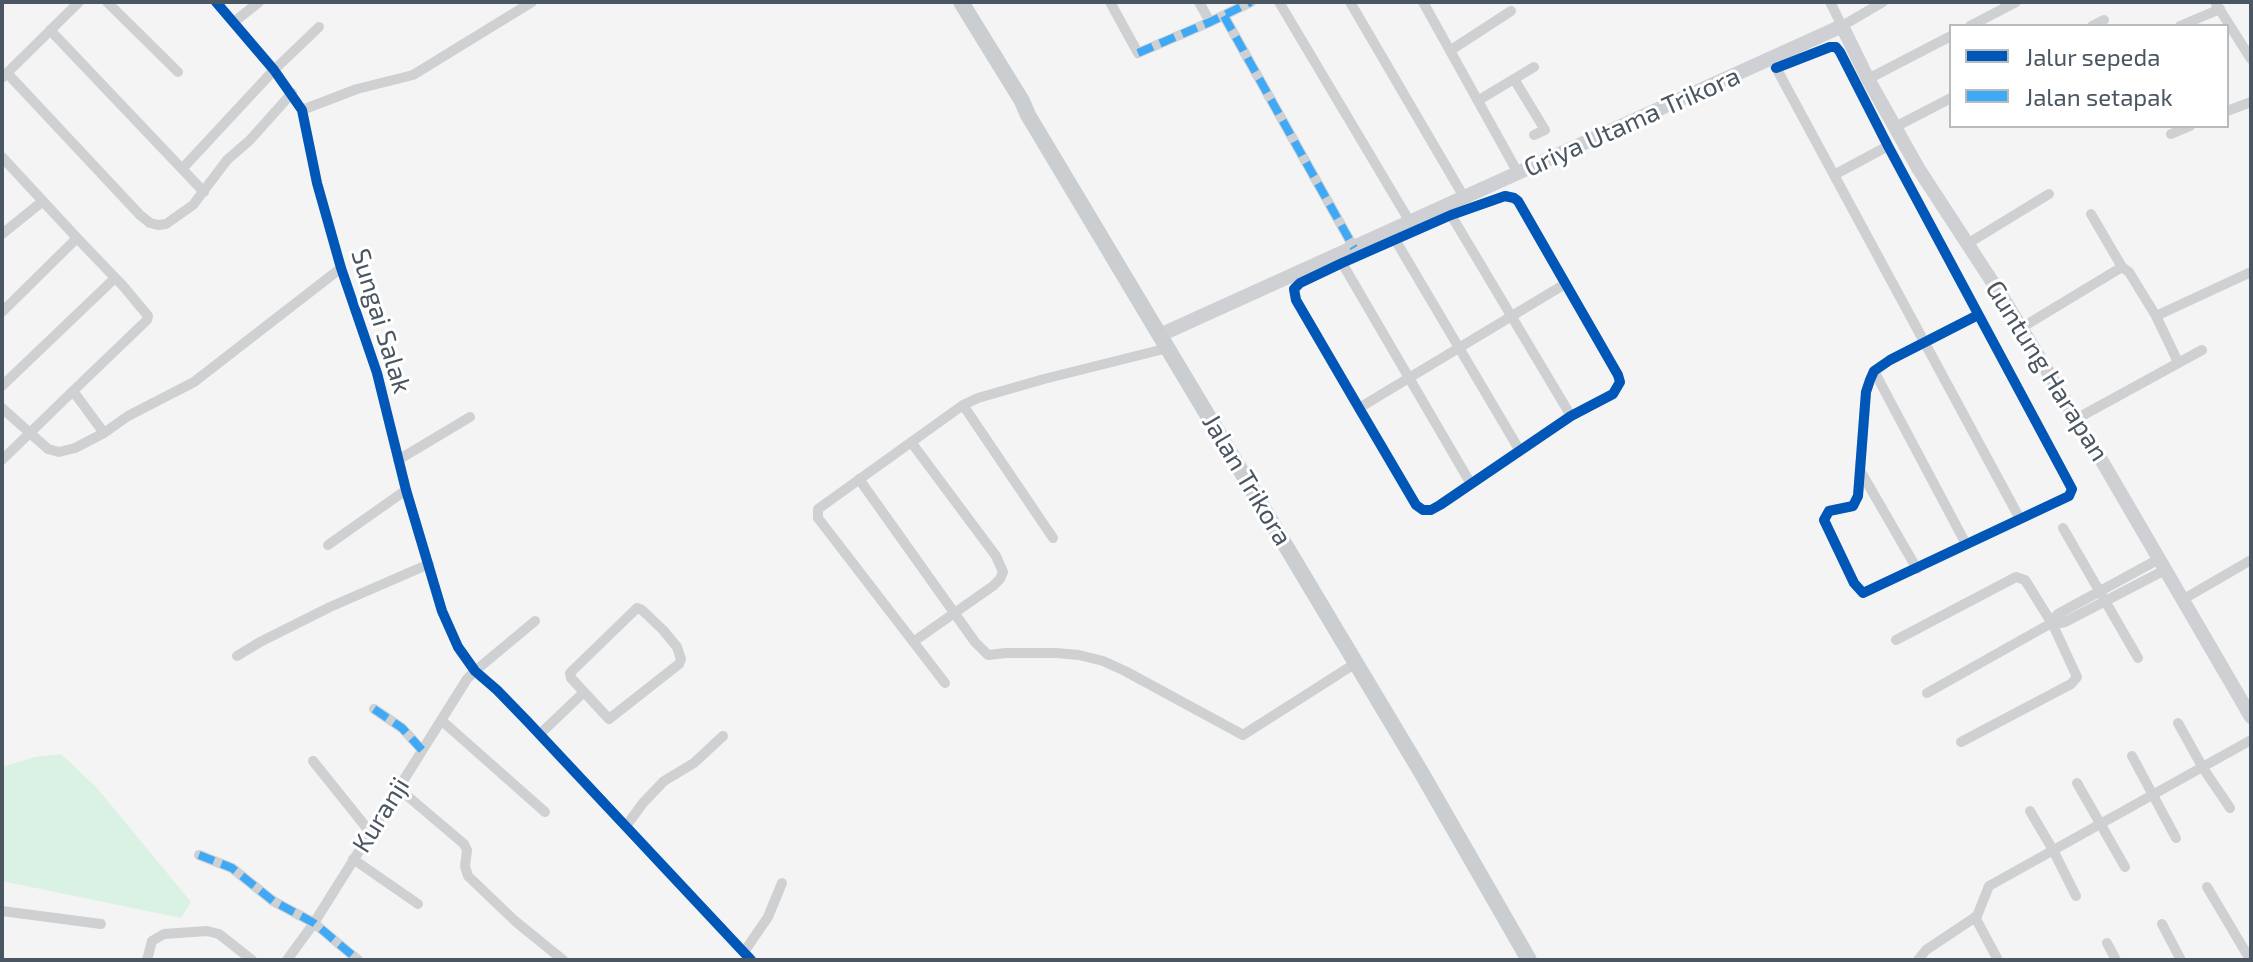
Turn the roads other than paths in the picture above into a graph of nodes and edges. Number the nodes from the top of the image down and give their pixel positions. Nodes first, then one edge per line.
1 (79, 2) edge
2 (107, 2) edge
3 (216, 2) edge
4 (259, 2) edge
5 (532, 2) edge
6 (961, 2) edge
7 (1110, 2) edge
8 (1199, 2) edge
9 (1251, 2) edge
10 (1279, 2) edge
11 (1350, 2) edge
12 (1423, 2) edge
13 (1830, 2) edge
14 (1883, 2) edge
15 (2016, 2) edge
16 (2217, 5) edge
17 (1511, 11) dead end
18 (1224, 16) junction
19 (2104, 20) dead end
20 (234, 22) junction
21 (1210, 22) junction
22 (1974, 24) edge
23 (2096, 24) edge
24 (2184, 24) edge
25 (2229, 24) edge
26 (2229, 24) edge
27 (1842, 26) junction
28 (319, 27) dead end
29 (50, 30) junction
30 (1949, 37) edge
31 (1451, 50) junction
32 (2251, 59) edge
33 (1774, 63) junction
34 (1534, 67) dead end
35 (274, 70) junction
36 (178, 72) dead end
37 (4, 76) edge
38 (1514, 79) junction
39 (1868, 79) junction
40 (292, 93) junction
41 (1949, 99) edge
42 (1479, 100) junction
43 (2251, 102) edge
44 (302, 110) junction
45 (2229, 110) edge
46 (1895, 127) junction
47 (2185, 128) edge
48 (2171, 134) dead end
49 (1534, 135) dead end
50 (1888, 146) junction
51 (2, 157) edge
52 (182, 169) junction
53 (1518, 173) junction
54 (1834, 175) junction
55 (204, 192) junction
56 (2049, 194) dead end
57 (1464, 197) junction
58 (43, 201) junction
59 (2091, 214) dead end
60 (1451, 215) junction
61 (1410, 222) junction
62 (2, 234) edge
63 (1392, 235) junction
64 (77, 238) junction
65 (1967, 244) junction
66 (1354, 248) junction
67 (1342, 263) junction
68 (2122, 267) junction
69 (341, 268) junction
70 (2251, 272) edge
71 (115, 278) junction
72 (1565, 284) junction
73 (2, 312) edge
74 (1978, 315) junction
75 (1512, 316) junction
76 (2156, 316) junction
77 (2021, 328) junction
78 (1164, 341) junction
79 (1925, 343) junction
80 (1459, 348) junction
81 (2202, 350) dead end
82 (2178, 362) junction
83 (1874, 371) junction
84 (1409, 378) junction
85 (2, 386) edge
86 (73, 391) junction
87 (963, 405) junction
88 (2, 408) edge
89 (1359, 408) junction
90 (1571, 416) junction
91 (470, 417) dead end
92 (2076, 419) junction
93 (30, 432) junction
94 (104, 433) junction
95 (911, 442) junction
96 (1520, 451) junction
97 (2, 460) edge
98 (398, 460) junction
99 (1861, 472) junction
100 (859, 479) junction
101 (1471, 484) junction
102 (406, 490) junction
103 (2020, 519) junction
104 (2063, 528) dead end
105 (1053, 538) dead end
106 (1966, 544) junction
107 (328, 545) dead end
108 (2251, 560) edge
109 (429, 564) junction
110 (2162, 564) junction
111 (1917, 569) junction
112 (2103, 596) junction
113 (2182, 600) junction
114 (955, 612) junction
115 (535, 621) dead end
116 (2051, 624) junction
117 (1896, 640) dead end
118 (913, 642) junction
119 (237, 656) dead end
120 (2138, 658) dead end
121 (1356, 663) junction
122 (475, 671) junction
123 (945, 683) dead end
124 (583, 693) junction
125 (1927, 693) dead end
126 (374, 709) dead end
127 (2251, 717) edge
128 (441, 720) junction
129 (2178, 723) dead end
130 (540, 734) junction
131 (723, 736) dead end
132 (2251, 740) edge
133 (1961, 742) dead end
134 (422, 750) junction
135 (2132, 756) dead end
136 (313, 761) dead end
137 (2203, 768) junction
138 (2077, 783) dead end
139 (398, 788) junction
140 (2153, 796) junction
141 (2230, 808) dead end
142 (2030, 811) dead end
143 (545, 812) dead end
144 (2100, 824) junction
145 (626, 826) junction
146 (370, 832) junction
147 (2176, 838) dead end
148 (2053, 850) junction
149 (199, 855) dead end
150 (353, 859) junction
151 (2125, 867) dead end
152 (782, 883) dead end
153 (2207, 887) dead end
154 (2076, 896) dead end
155 (418, 904) dead end
156 (2, 911) edge
157 (1975, 917) junction
158 (314, 923) junction
159 (101, 924) dead end
160 (2162, 924) dead end
161 (2107, 943) dead end
162 (1930, 947) junction
163 (748, 956) edge
164 (2251, 958) edge
165 (147, 960) edge
166 (252, 960) edge
167 (287, 960) edge
168 (358, 960) edge
169 (563, 960) edge
170 (1529, 960) edge
171 (1918, 960) edge
172 (1938, 960) edge
173 (1998, 960) edge
174 (2116, 960) edge
175 (2181, 960) edge

1 - 29 street
2 - 36 street
3 - 20 street, Sungai Salak
4 - 20 street
5 - 44 street
6 - 78 main road, Jalan Trikora
7 - 21 street
8 - 21 street
9 - 18 street
10 - 61 street
11 - 57 street
12 - 31 street
13 - 27 street
14 - 27 street
15 - 22 street
16 - 24 street
16 - 26 street
17 - 31 street
18 - 21 street
18 - 66 street
19 - 23 street
20 - 35 street, Sungai Salak
25 - 32 street
27 - 33 street, Griya Utama Trikora
27 - 39 street, Guntung Harapan
28 - 35 street
29 - 37 street
29 - 52 street
30 - 39 street
31 - 42 street
33 - 50 street
33 - 53 street, Griya Utama Trikora
33 - 54 street
34 - 38 street
35 - 40 street, Sungai Salak
35 - 52 street
37 - 55 street
38 - 42 street
38 - 49 street
39 - 46 street, Guntung Harapan
40 - 44 street, Sungai Salak
40 - 55 street
41 - 46 street
42 - 53 street
43 - 45 street
44 - 69 street, Sungai Salak
46 - 65 street, Guntung Harapan
47 - 48 street
50 - 54 street
50 - 74 street
51 - 58 street
52 - 55 street
53 - 57 street, Griya Utama Trikora
54 - 79 street
56 - 65 street
57 - 61 street, Griya Utama Trikora
58 - 62 street
58 - 64 street
59 - 68 street
60 - 63 street
60 - 72 street
60 - 75 street
61 - 63 street, Griya Utama Trikora
63 - 66 street, Griya Utama Trikora
63 - 67 street
63 - 80 street
64 - 71 street
64 - 73 street
65 - 77 street, Guntung Harapan
66 - 78 street, Griya Utama Trikora
67 - 84 street
67 - 89 street
68 - 76 street
68 - 77 street
69 - 94 street
69 - 98 street, Sungai Salak
70 - 76 street
71 - 85 street
71 - 86 street
72 - 75 street
72 - 90 street
74 - 79 street
74 - 103 street
75 - 80 street
75 - 90 street
76 - 82 street
77 - 92 street, Guntung Harapan
78 - 87 street
78 - 121 main road, Jalan Trikora
79 - 83 street
79 - 103 street
80 - 84 street
80 - 96 street
81 - 82 street
82 - 92 street
83 - 99 street
83 - 106 street
84 - 89 street
84 - 101 street
86 - 93 street
86 - 94 street
87 - 95 street
87 - 105 street
88 - 93 street
89 - 101 street
90 - 96 street
91 - 98 street
92 - 110 street, Guntung Harapan
93 - 94 street
93 - 97 street
95 - 100 street
95 - 114 street
96 - 101 street
98 - 102 street, Sungai Salak
99 - 111 street
99 - 111 street
100 - 114 street
100 - 118 street
102 - 107 street
102 - 109 street, Sungai Salak
103 - 106 street
104 - 112 street
106 - 111 street
108 - 113 street
109 - 119 street
109 - 122 street, Sungai Salak
110 - 112 street
110 - 113 street, Guntung Harapan
112 - 116 street
112 - 120 street
113 - 127 street, Guntung Harapan
114 - 118 street
114 - 121 street
115 - 122 street, Kuranji
116 - 117 street
116 - 125 street
116 - 133 street
118 - 123 street
121 - 170 main road, Jalan Trikora
122 - 128 street, Kuranji
122 - 130 street, Sungai Salak
124 - 124 street
124 - 130 street
126 - 134 street
128 - 134 street, Kuranji
128 - 143 street
129 - 137 street
130 - 145 street, Sungai Salak
131 - 145 street
132 - 137 street
134 - 139 street, Kuranji
135 - 140 street
136 - 146 street
137 - 140 street
137 - 141 street
138 - 144 street
139 - 146 street, Kuranji
139 - 169 street
140 - 144 street
140 - 147 street
142 - 148 street
144 - 148 street
144 - 151 street
145 - 163 street, Sungai Salak
146 - 150 street, Kuranji
148 - 154 street
148 - 157 street
149 - 158 street
150 - 155 street
150 - 158 street, Kuranji
152 - 163 street
153 - 164 street
156 - 159 street
157 - 162 street
157 - 173 street
158 - 167 street, Kuranji
158 - 168 street
160 - 175 street
161 - 174 street
162 - 171 street
162 - 172 street
165 - 166 street

